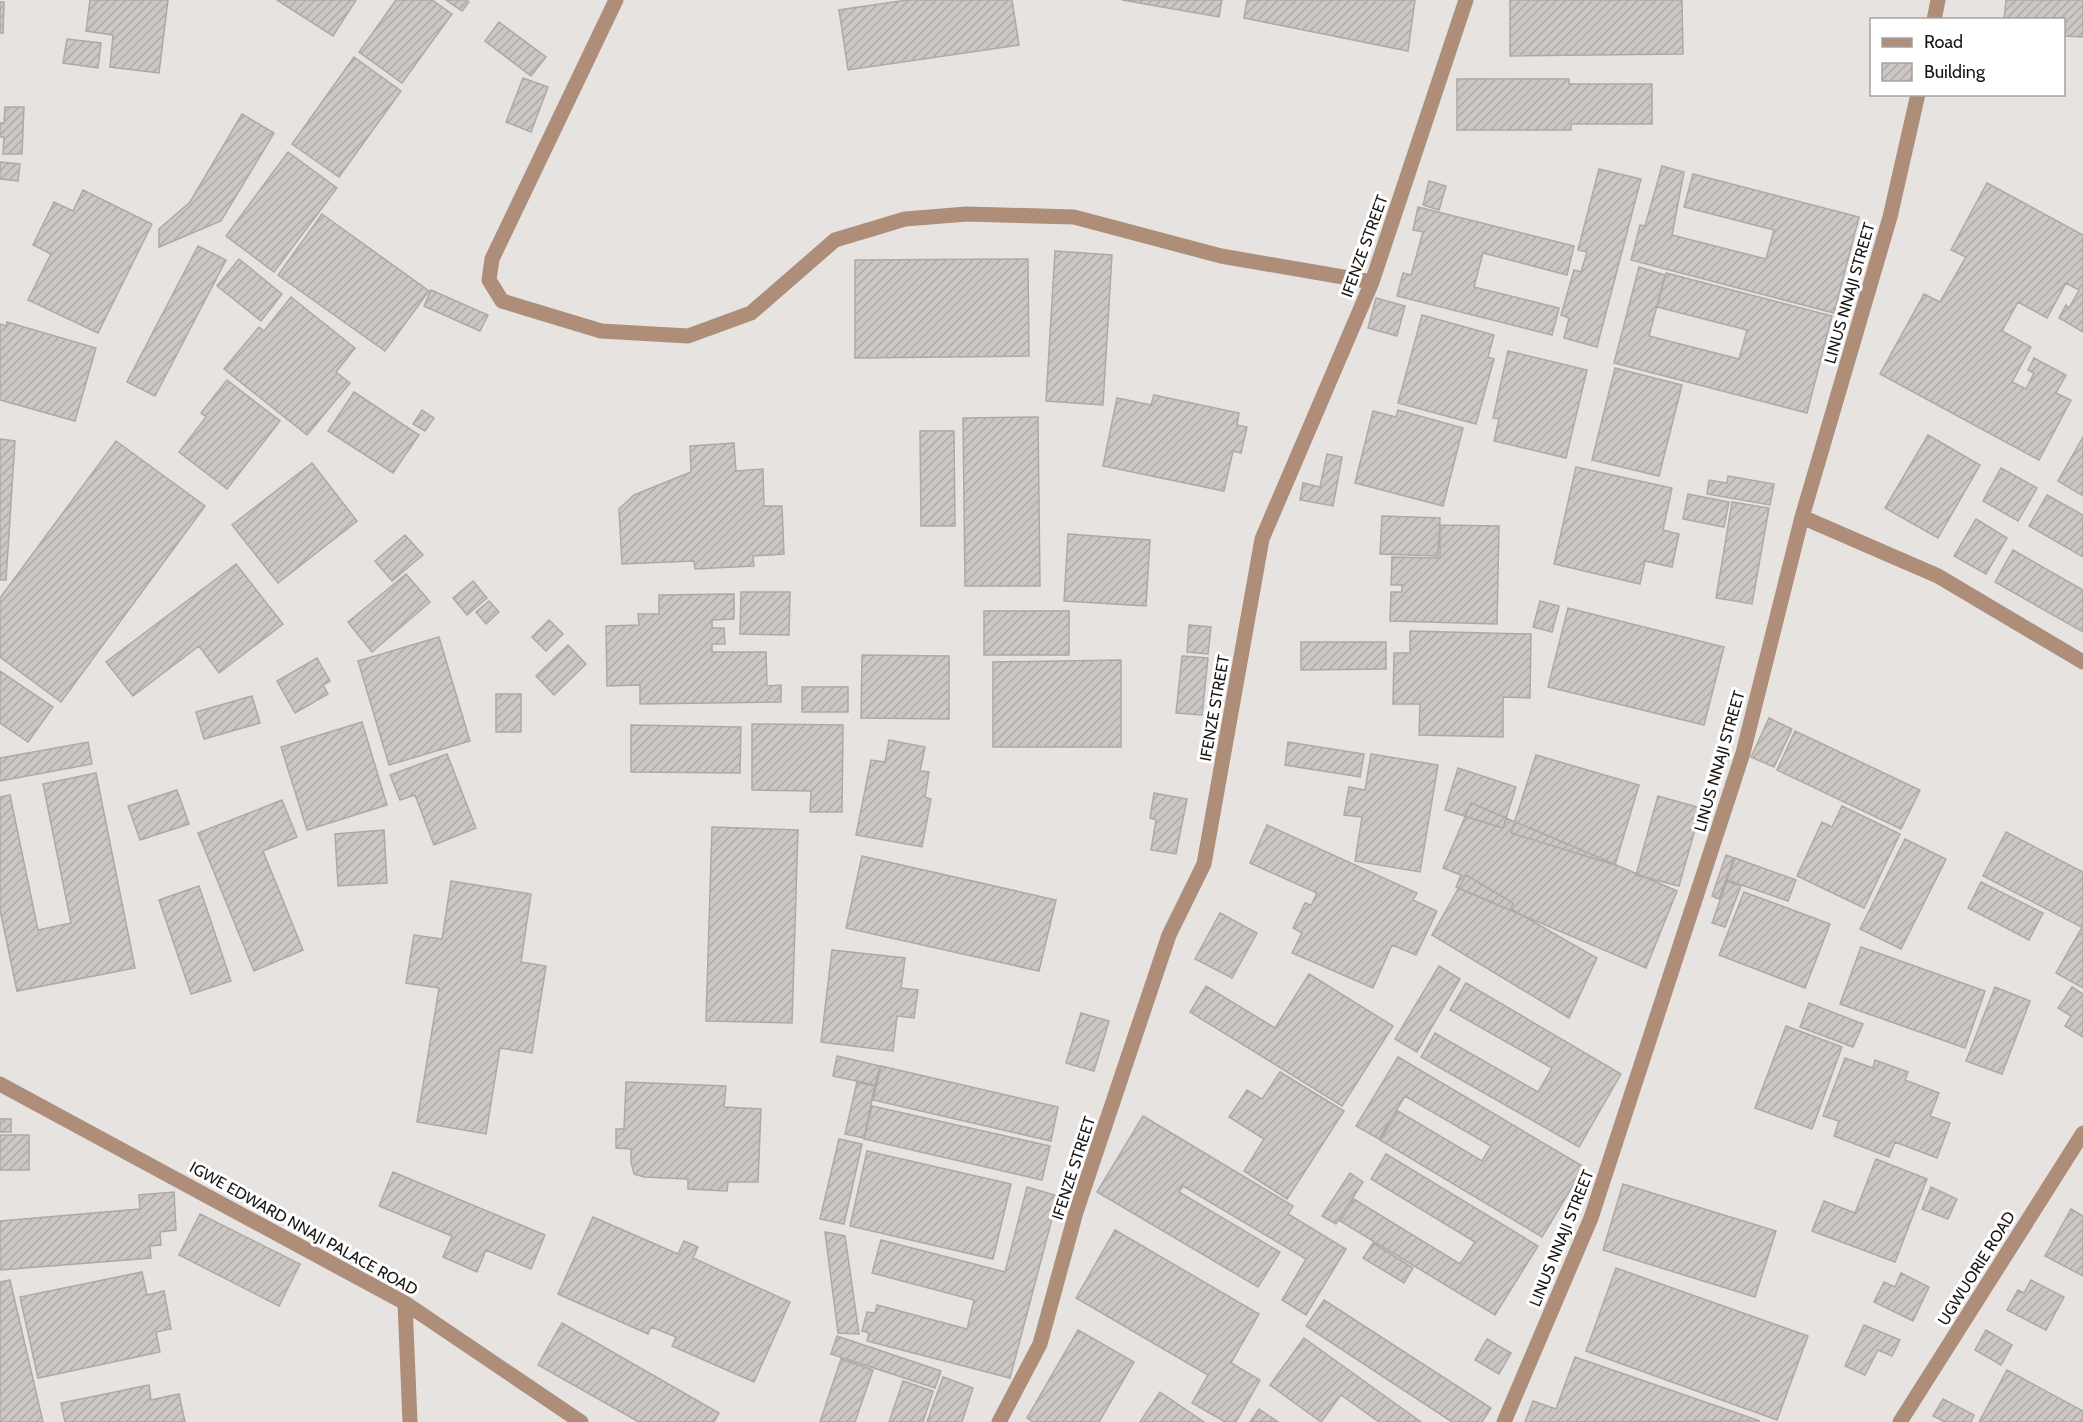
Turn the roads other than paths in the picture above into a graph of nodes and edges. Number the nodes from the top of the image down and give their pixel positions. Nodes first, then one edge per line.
1 (616, 0) edge
2 (1466, 0) edge
3 (1938, 0) edge
4 (1934, 18) edge
5 (1918, 96) edge
6 (1372, 282) junction
7 (1802, 517) junction
8 (2083, 662) edge
9 (0, 1084) edge
10 (2083, 1133) edge
11 (405, 1303) junction
12 (410, 1422) edge
13 (581, 1422) edge
14 (999, 1422) edge
15 (1504, 1422) edge
16 (1900, 1422) edge

1 - 6 street
2 - 6 street, IFENZE STREET
3 - 4 street
5 - 7 street, LINUS NNAJI STREET
6 - 14 street, IFENZE STREET
7 - 8 street
7 - 15 street, LINUS NNAJI STREET
9 - 11 street, IGWE EDWARD NNAJI PALACE ROAD
10 - 16 street, UGWUORIE ROAD
11 - 12 street
11 - 13 street, IGWE EDWARD NNAJI PALACE ROAD

